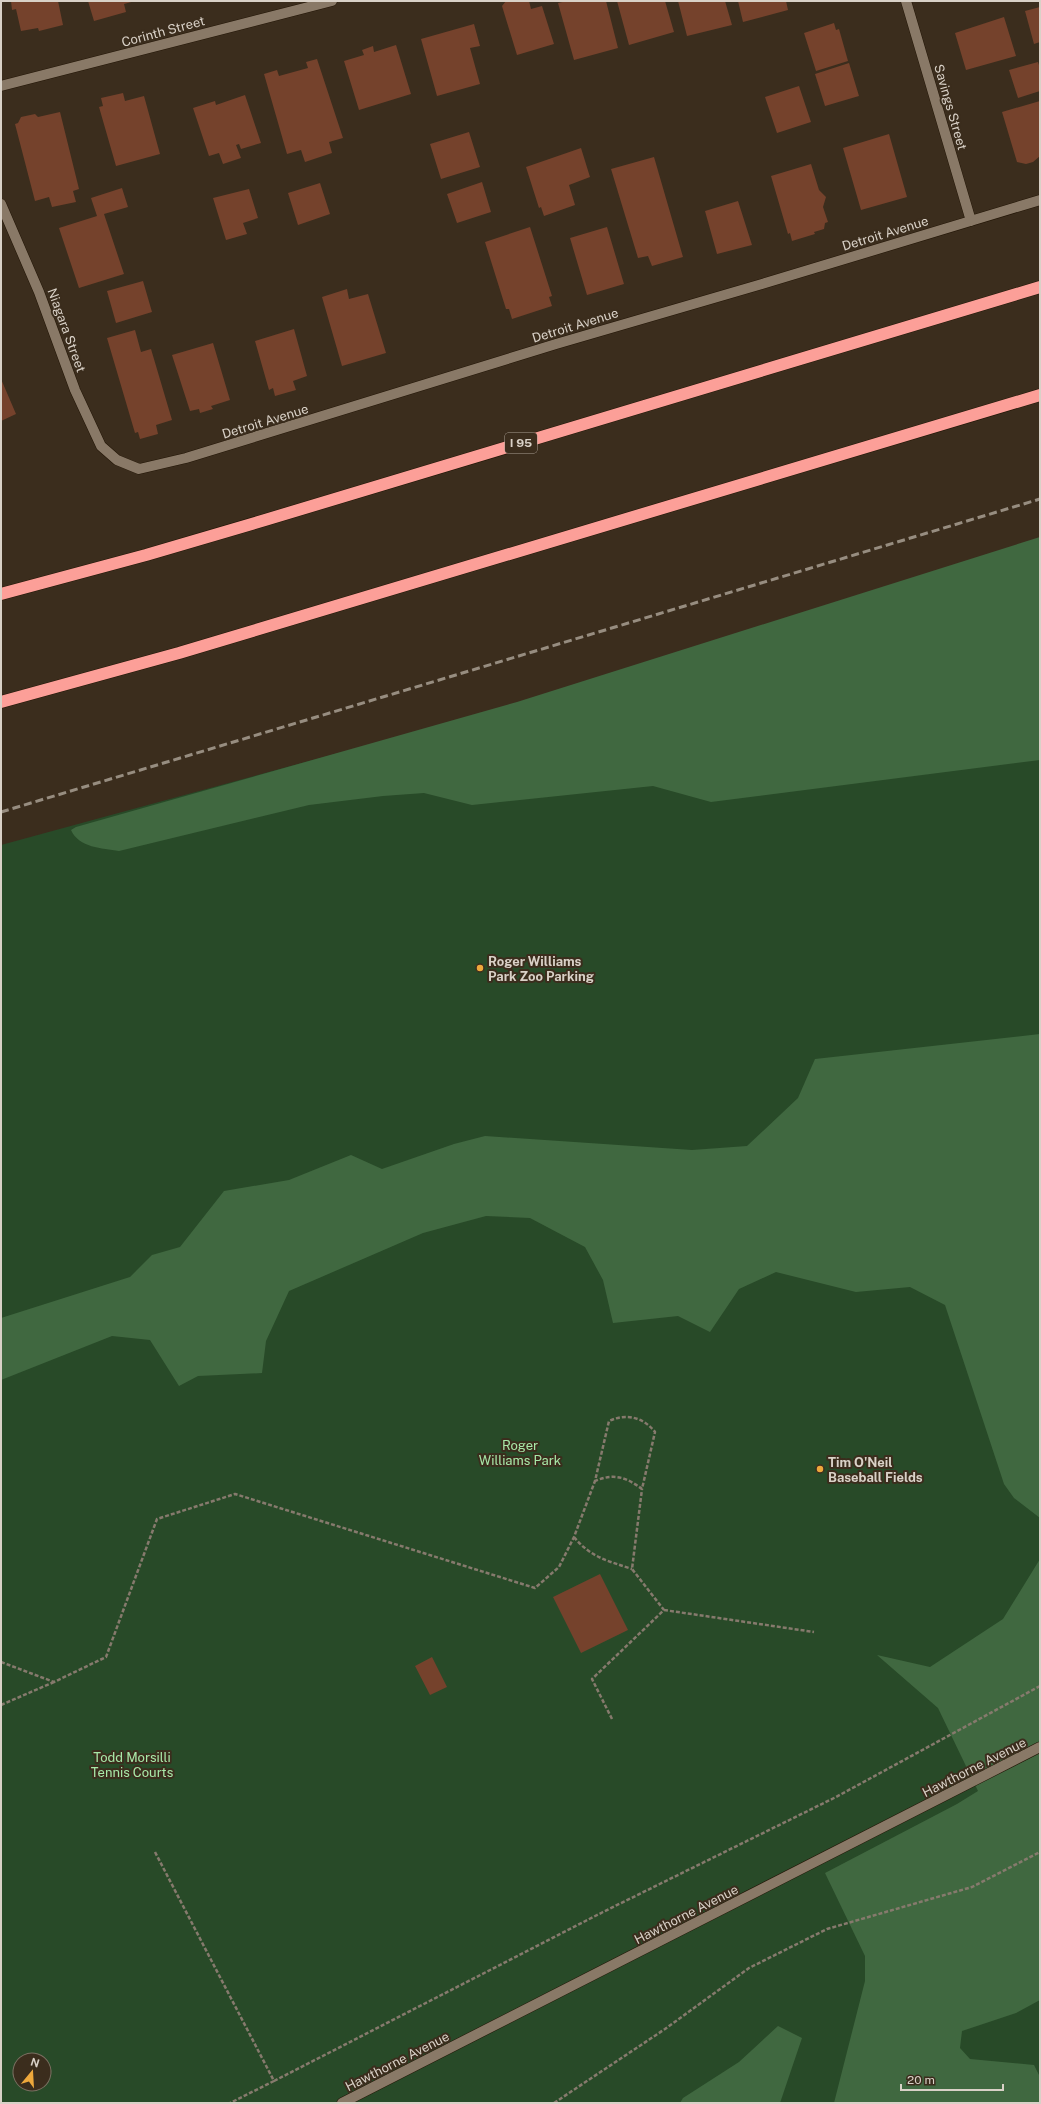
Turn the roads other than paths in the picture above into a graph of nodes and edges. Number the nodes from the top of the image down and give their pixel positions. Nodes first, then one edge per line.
1 (332, 1) edge
2 (906, 1) edge
3 (1, 86) edge
4 (1040, 200) edge
5 (1, 204) edge
6 (971, 221) junction
7 (1040, 287) edge
8 (1040, 395) edge
9 (117, 460) joint
10 (1, 594) edge
11 (1, 702) edge
12 (1040, 1748) edge
13 (342, 2103) edge

1 - 3 street, Corinth Street
2 - 6 street, Savings Street
4 - 6 street, Detroit Avenue
5 - 9 street, Niagara Street
6 - 9 street, Detroit Avenue
7 - 10 highway, I 95
8 - 11 highway
12 - 13 street, Hawthorne Avenue

